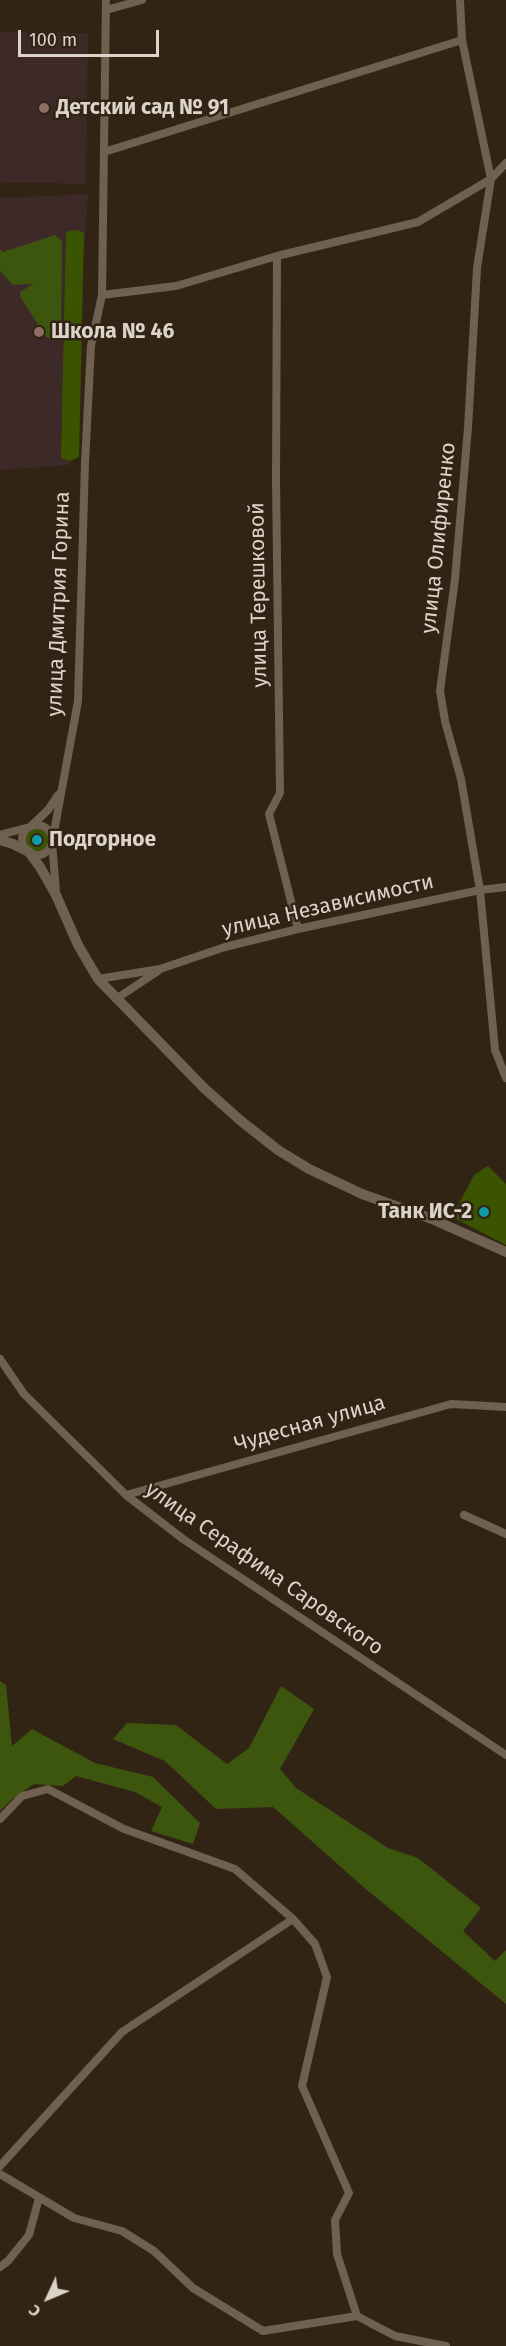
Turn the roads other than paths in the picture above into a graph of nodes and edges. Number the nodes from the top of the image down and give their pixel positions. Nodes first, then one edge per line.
1 (106, 0) edge
2 (142, 0) edge
3 (460, 0) edge
4 (106, 10) junction
5 (462, 40) junction
6 (104, 152) junction
7 (506, 163) edge
8 (491, 178) junction
9 (277, 256) junction
10 (102, 295) junction
11 (63, 787) junction
12 (30, 827) junction
13 (0, 835) edge
14 (0, 840) edge
15 (52, 843) junction
16 (29, 852) junction
17 (506, 886) edge
18 (480, 890) junction
19 (56, 895) junction
20 (298, 929) junction
21 (160, 969) junction
22 (98, 979) junction
23 (116, 999) junction
24 (506, 1078) edge
25 (506, 1252) edge
26 (0, 1359) edge
27 (506, 1407) edge
28 (126, 1495) junction
29 (464, 1515) dead end
30 (506, 1534) edge
31 (504, 1751) edge
32 (0, 1819) edge
33 (293, 1919) junction
34 (0, 2166) edge
35 (0, 2174) edge
36 (39, 2198) junction
37 (0, 2267) edge
38 (357, 2316) junction
39 (446, 2346) edge

1 - 4 street, улица Дмитрия Горина
2 - 4 street
3 - 5 street, улица Олифиренко
4 - 6 street, улица Дмитрия Горина
5 - 6 street
5 - 8 street, улица Олифиренко
6 - 10 street, улица Дмитрия Горина
7 - 8 street
8 - 9 street
8 - 18 street, улица Олифиренко
9 - 10 street
9 - 20 street, улица Терешковой
10 - 11 street, улица Дмитрия Горина
11 - 12 street
11 - 15 street, улица Дмитрия Горина
12 - 13 street
12 - 15 street
12 - 16 street
14 - 16 street
15 - 16 street
15 - 19 street, улица Дмитрия Горина
16 - 19 street
17 - 18 street, улица Независимости
18 - 20 street, улица Независимости
18 - 24 street, улица Олифиренко
19 - 22 street, улица Дмитрия Горина
20 - 21 street, улица Независимости
21 - 22 street
21 - 23 street
22 - 23 street, улица Дмитрия Горина
23 - 25 street, улица Дмитрия Горина
26 - 28 street, улица Серафима Саровского
27 - 28 street, Чудесная улица
28 - 31 street, улица Серафима Саровского
29 - 30 street
32 - 33 street
33 - 34 street
33 - 38 street
35 - 36 street
36 - 37 street
36 - 38 street
38 - 39 street

